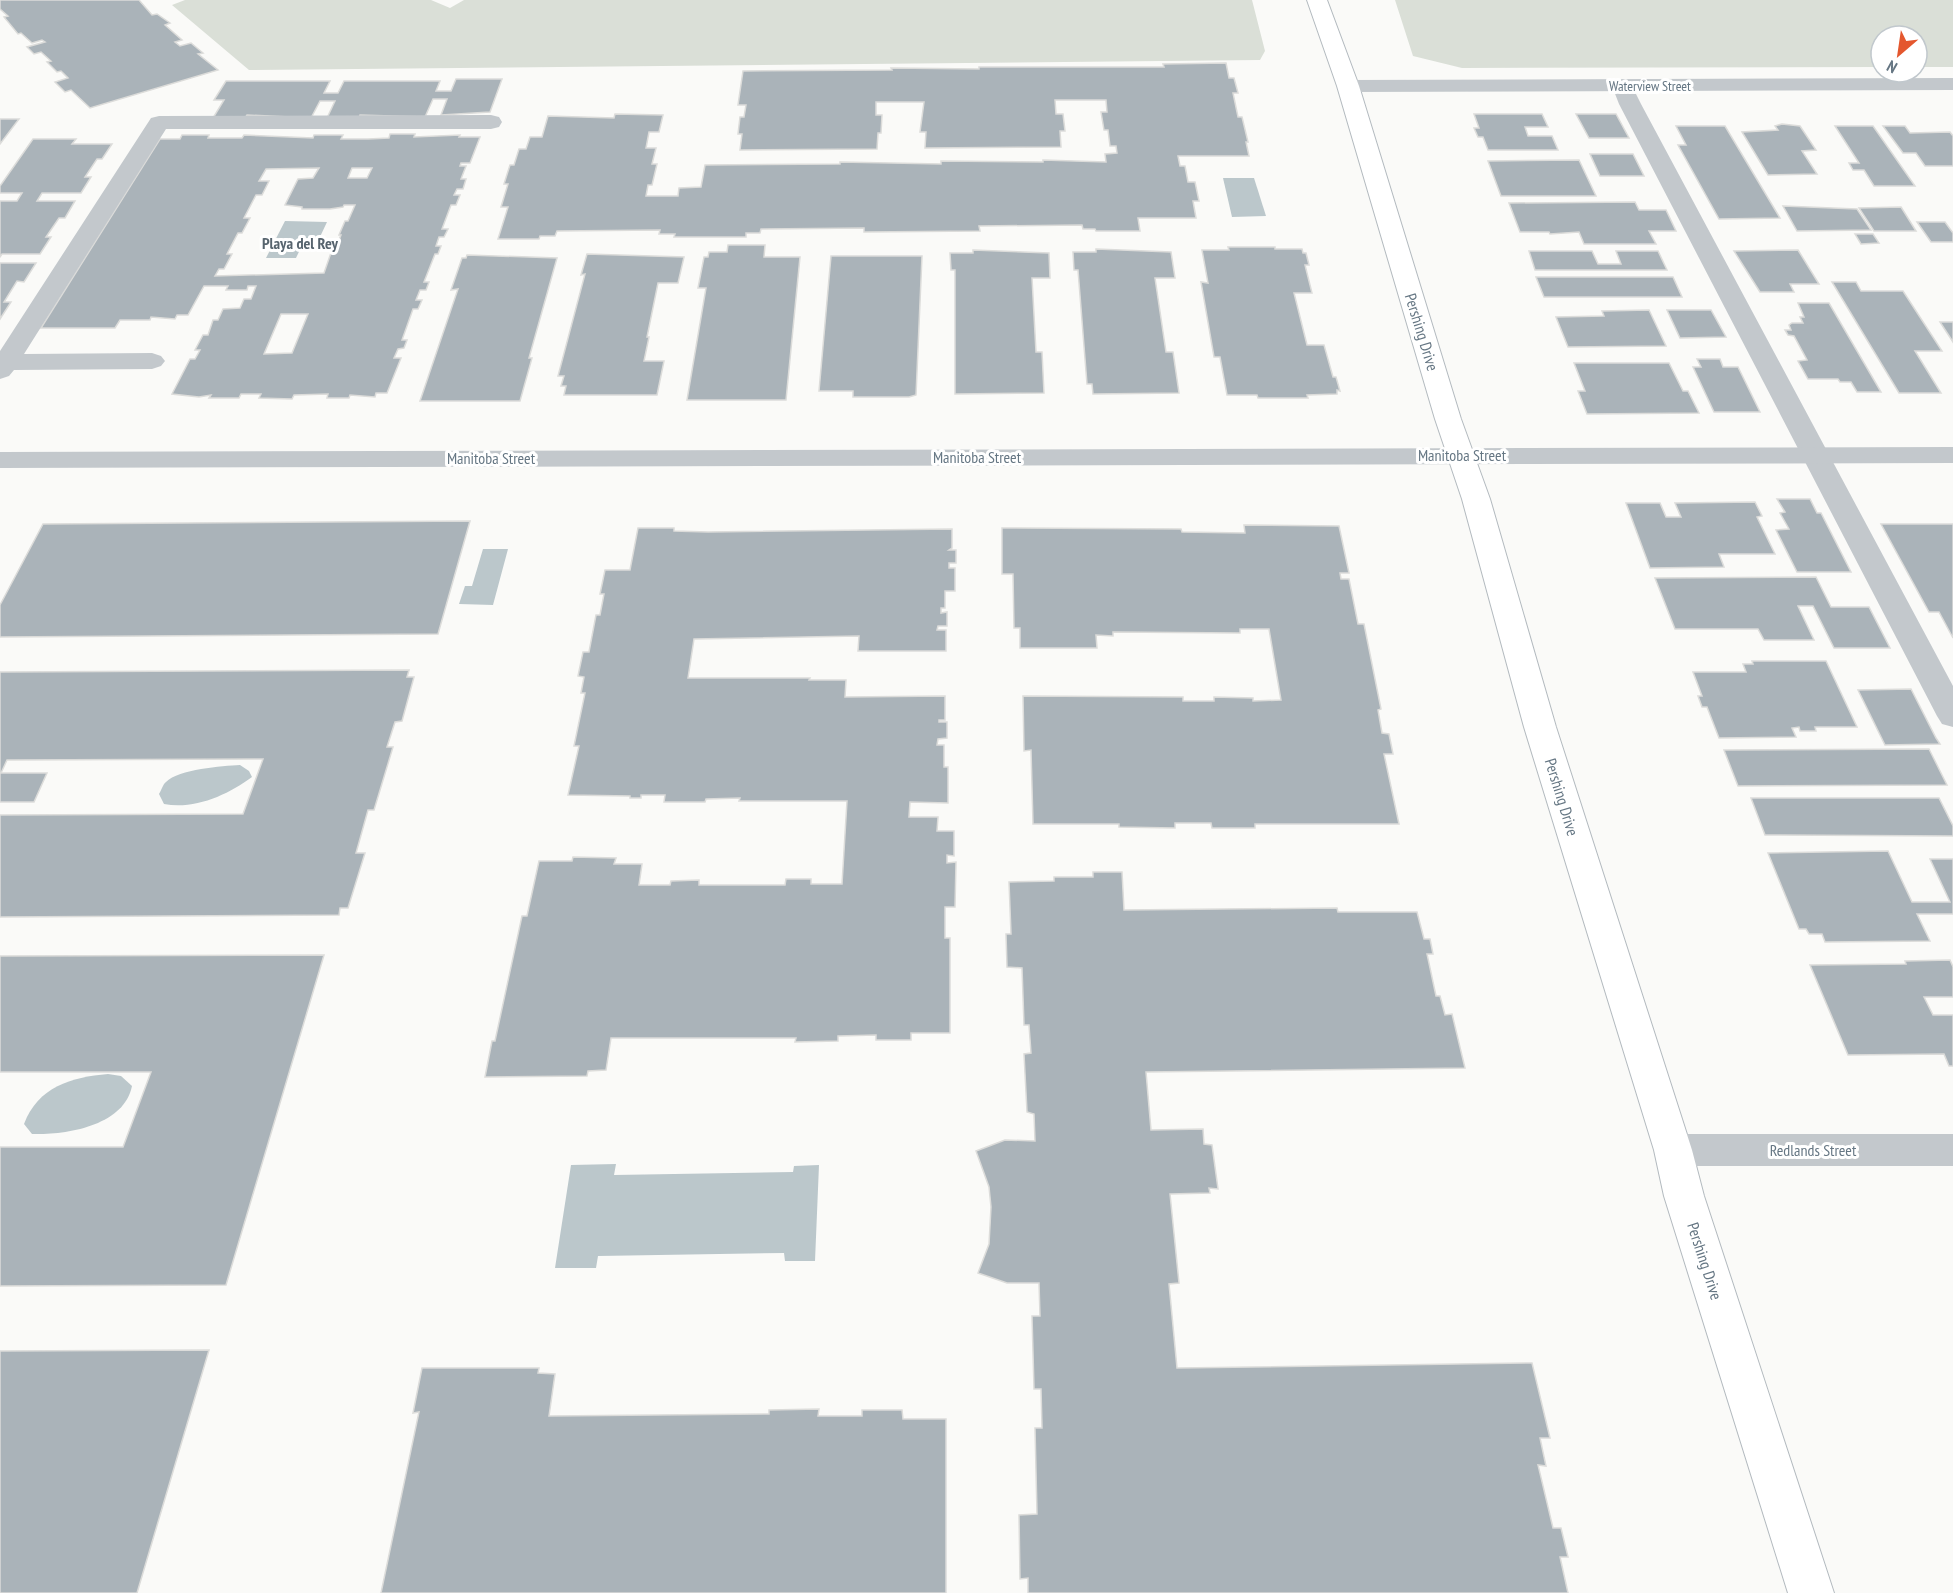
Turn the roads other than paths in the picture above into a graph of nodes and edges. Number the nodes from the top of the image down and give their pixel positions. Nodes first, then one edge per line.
1 (1317, 0) edge
2 (1953, 84) edge
3 (1348, 86) junction
4 (1623, 86) junction
5 (491, 122) dead end
6 (152, 361) dead end
7 (3, 367) edge
8 (1461, 455) junction
9 (1953, 455) edge
10 (1817, 456) junction
11 (0, 460) edge
12 (1953, 716) edge
13 (1673, 1150) junction
14 (1953, 1150) edge
15 (1811, 1593) edge

1 - 3 main road, Pershing Drive
2 - 4 street, Waterview Street
3 - 4 street, Waterview Street
3 - 8 main road, Pershing Drive
4 - 10 street
5 - 7 street
6 - 7 street
8 - 10 street, Manitoba Street
8 - 11 street, Manitoba Street
8 - 13 main road, Pershing Drive
9 - 10 street, Manitoba Street
10 - 12 street
13 - 14 street, Redlands Street
13 - 15 main road, Pershing Drive

